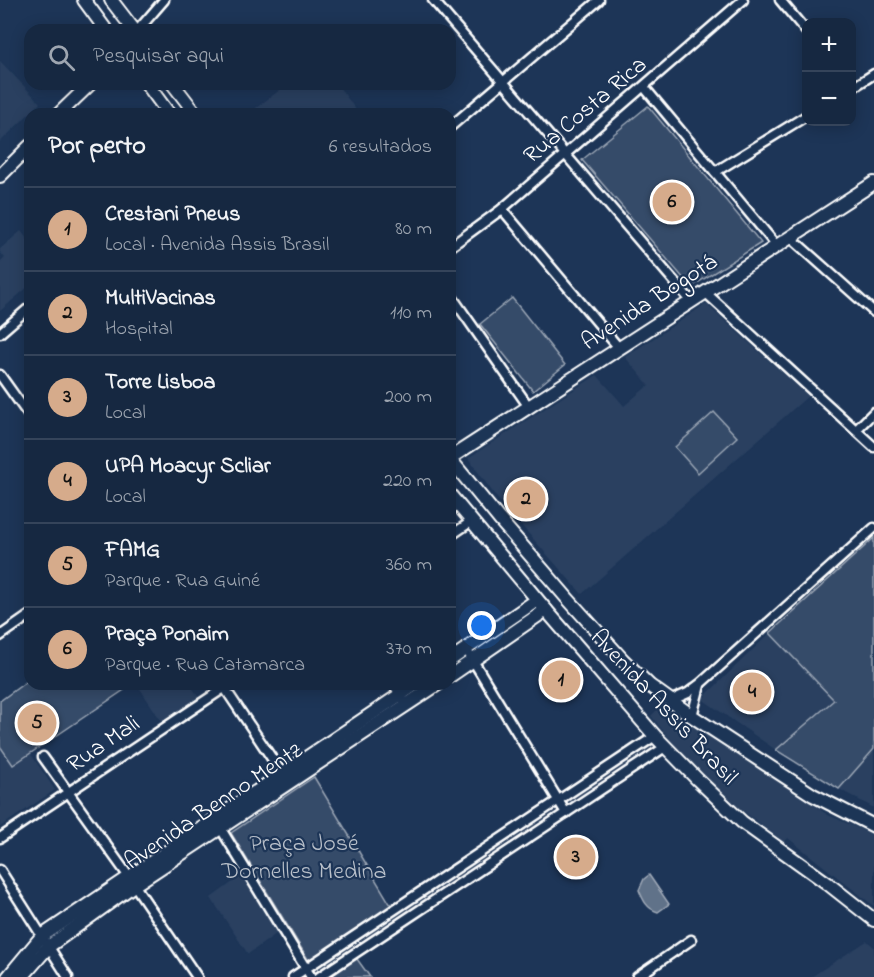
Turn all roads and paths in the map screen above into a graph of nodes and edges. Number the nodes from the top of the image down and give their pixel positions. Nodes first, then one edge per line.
1 (84, 0) edge
2 (111, 0) edge
3 (164, 0) edge
4 (433, 0) edge
5 (599, 0) edge
6 (743, 0) edge
7 (780, 0) edge
8 (102, 24) edge
9 (131, 24) edge
10 (142, 24) edge
11 (453, 24) edge
12 (802, 25) edge
13 (456, 27) edge
14 (874, 74) edge
15 (503, 82) junction
16 (856, 83) edge
17 (644, 87) junction
18 (84, 90) edge
19 (151, 90) edge
20 (178, 90) edge
21 (65, 108) edge
22 (165, 108) edge
23 (191, 108) edge
24 (802, 119) edge
25 (456, 122) edge
26 (24, 152) edge
27 (565, 153) junction
28 (715, 172) junction
29 (0, 176) edge
30 (874, 183) edge
31 (502, 209) junction
32 (790, 237) junction
33 (456, 243) edge
34 (776, 245) junction
35 (705, 292) junction
36 (691, 301) junction
37 (456, 303) edge
38 (24, 312) edge
39 (874, 312) edge
40 (0, 333) edge
41 (619, 348) junction
42 (0, 375) edge
43 (529, 407) junction
44 (24, 409) edge
45 (874, 412) edge
46 (856, 430) junction
47 (874, 447) edge
48 (456, 455) edge
49 (456, 466) edge
50 (456, 502) edge
51 (472, 521) junction
52 (874, 528) edge
53 (456, 532) edge
54 (537, 600) junction
55 (546, 610) junction
56 (24, 619) edge
57 (0, 636) edge
58 (466, 649) junction
59 (456, 656) edge
60 (473, 661) junction
61 (456, 672) edge
62 (700, 684) junction
63 (219, 690) edge
64 (229, 690) edge
65 (415, 690) edge
66 (400, 694) edge
67 (670, 701) junction
68 (692, 716) junction
69 (655, 736) junction
70 (665, 747) junction
71 (43, 757) dead end
72 (608, 769) junction
73 (285, 778) junction
74 (616, 780) junction
75 (68, 793) junction
76 (558, 801) junction
77 (566, 813) junction
78 (218, 824) junction
79 (874, 826) edge
80 (0, 838) edge
81 (0, 870) edge
82 (131, 881) junction
83 (434, 884) junction
84 (441, 896) junction
85 (874, 920) edge
86 (691, 940) dead end
87 (45, 941) junction
88 (306, 969) junction
89 (639, 976) edge
90 (8, 977) edge
91 (22, 977) edge
92 (68, 977) edge
93 (197, 977) edge
94 (294, 977) edge
95 (311, 977) edge
96 (319, 977) edge

1 - 8 main road
2 - 9 main road
3 - 10 street
4 - 11 street
5 - 15 street
6 - 17 street, Rua Costa Rica
7 - 12 street
13 - 15 street
14 - 16 street
15 - 25 street
15 - 27 street
17 - 27 street, Rua Costa Rica
17 - 28 street
18 - 21 main road
19 - 22 main road
20 - 23 main road
24 - 28 street
26 - 29 main road
27 - 31 street, Rua Costa Rica
27 - 36 street
28 - 34 street
30 - 32 main road, Avenida Bogotá
31 - 33 street, Rua Costa Rica
31 - 41 street
32 - 34 main road, Avenida Bogotá
32 - 39 street
34 - 35 main road, Avenida Bogotá
35 - 36 main road, Avenida Bogotá
35 - 46 street
36 - 41 main road, Avenida Bogotá
37 - 43 street
38 - 40 street
41 - 43 main road, Avenida Bogotá
42 - 44 street
43 - 48 main road, Avenida Bogotá
45 - 46 street
46 - 47 street
49 - 67 main road, Avenida Assis Brasil
50 - 51 main road, Avenida Assis Brasil
51 - 53 street
51 - 54 main road, Avenida Assis Brasil
52 - 62 street
54 - 55 main road, Avenida Assis Brasil
54 - 58 main road
55 - 60 main road
55 - 69 main road, Avenida Assis Brasil
56 - 57 street
58 - 59 main road
58 - 60 street
60 - 61 main road
60 - 76 street
62 - 67 street
62 - 68 street
63 - 75 street, Rua Mali
64 - 73 street
65 - 66 main road, Avenida Benno Mentz
66 - 73 main road, Avenida Benno Mentz
67 - 68 main road, Avenida Assis Brasil
68 - 79 main road, Avenida Assis Brasil
69 - 70 main road, Avenida Assis Brasil
69 - 72 street
70 - 74 street
70 - 85 main road, Avenida Assis Brasil
71 - 75 street
72 - 74 street
72 - 76 street
73 - 78 main road, Avenida Benno Mentz
74 - 77 street
75 - 80 street, Rua Mali
75 - 82 street
76 - 77 street
76 - 83 street
77 - 84 street
78 - 82 main road, Avenida Benno Mentz
78 - 88 street
81 - 87 street
82 - 87 main road, Avenida Benno Mentz
82 - 93 street
83 - 84 street
83 - 88 street
84 - 96 street
86 - 89 street
87 - 90 main road, Avenida Benno Mentz
87 - 91 main road, Avenida Benno Mentz
87 - 92 street
88 - 94 street
88 - 95 street

